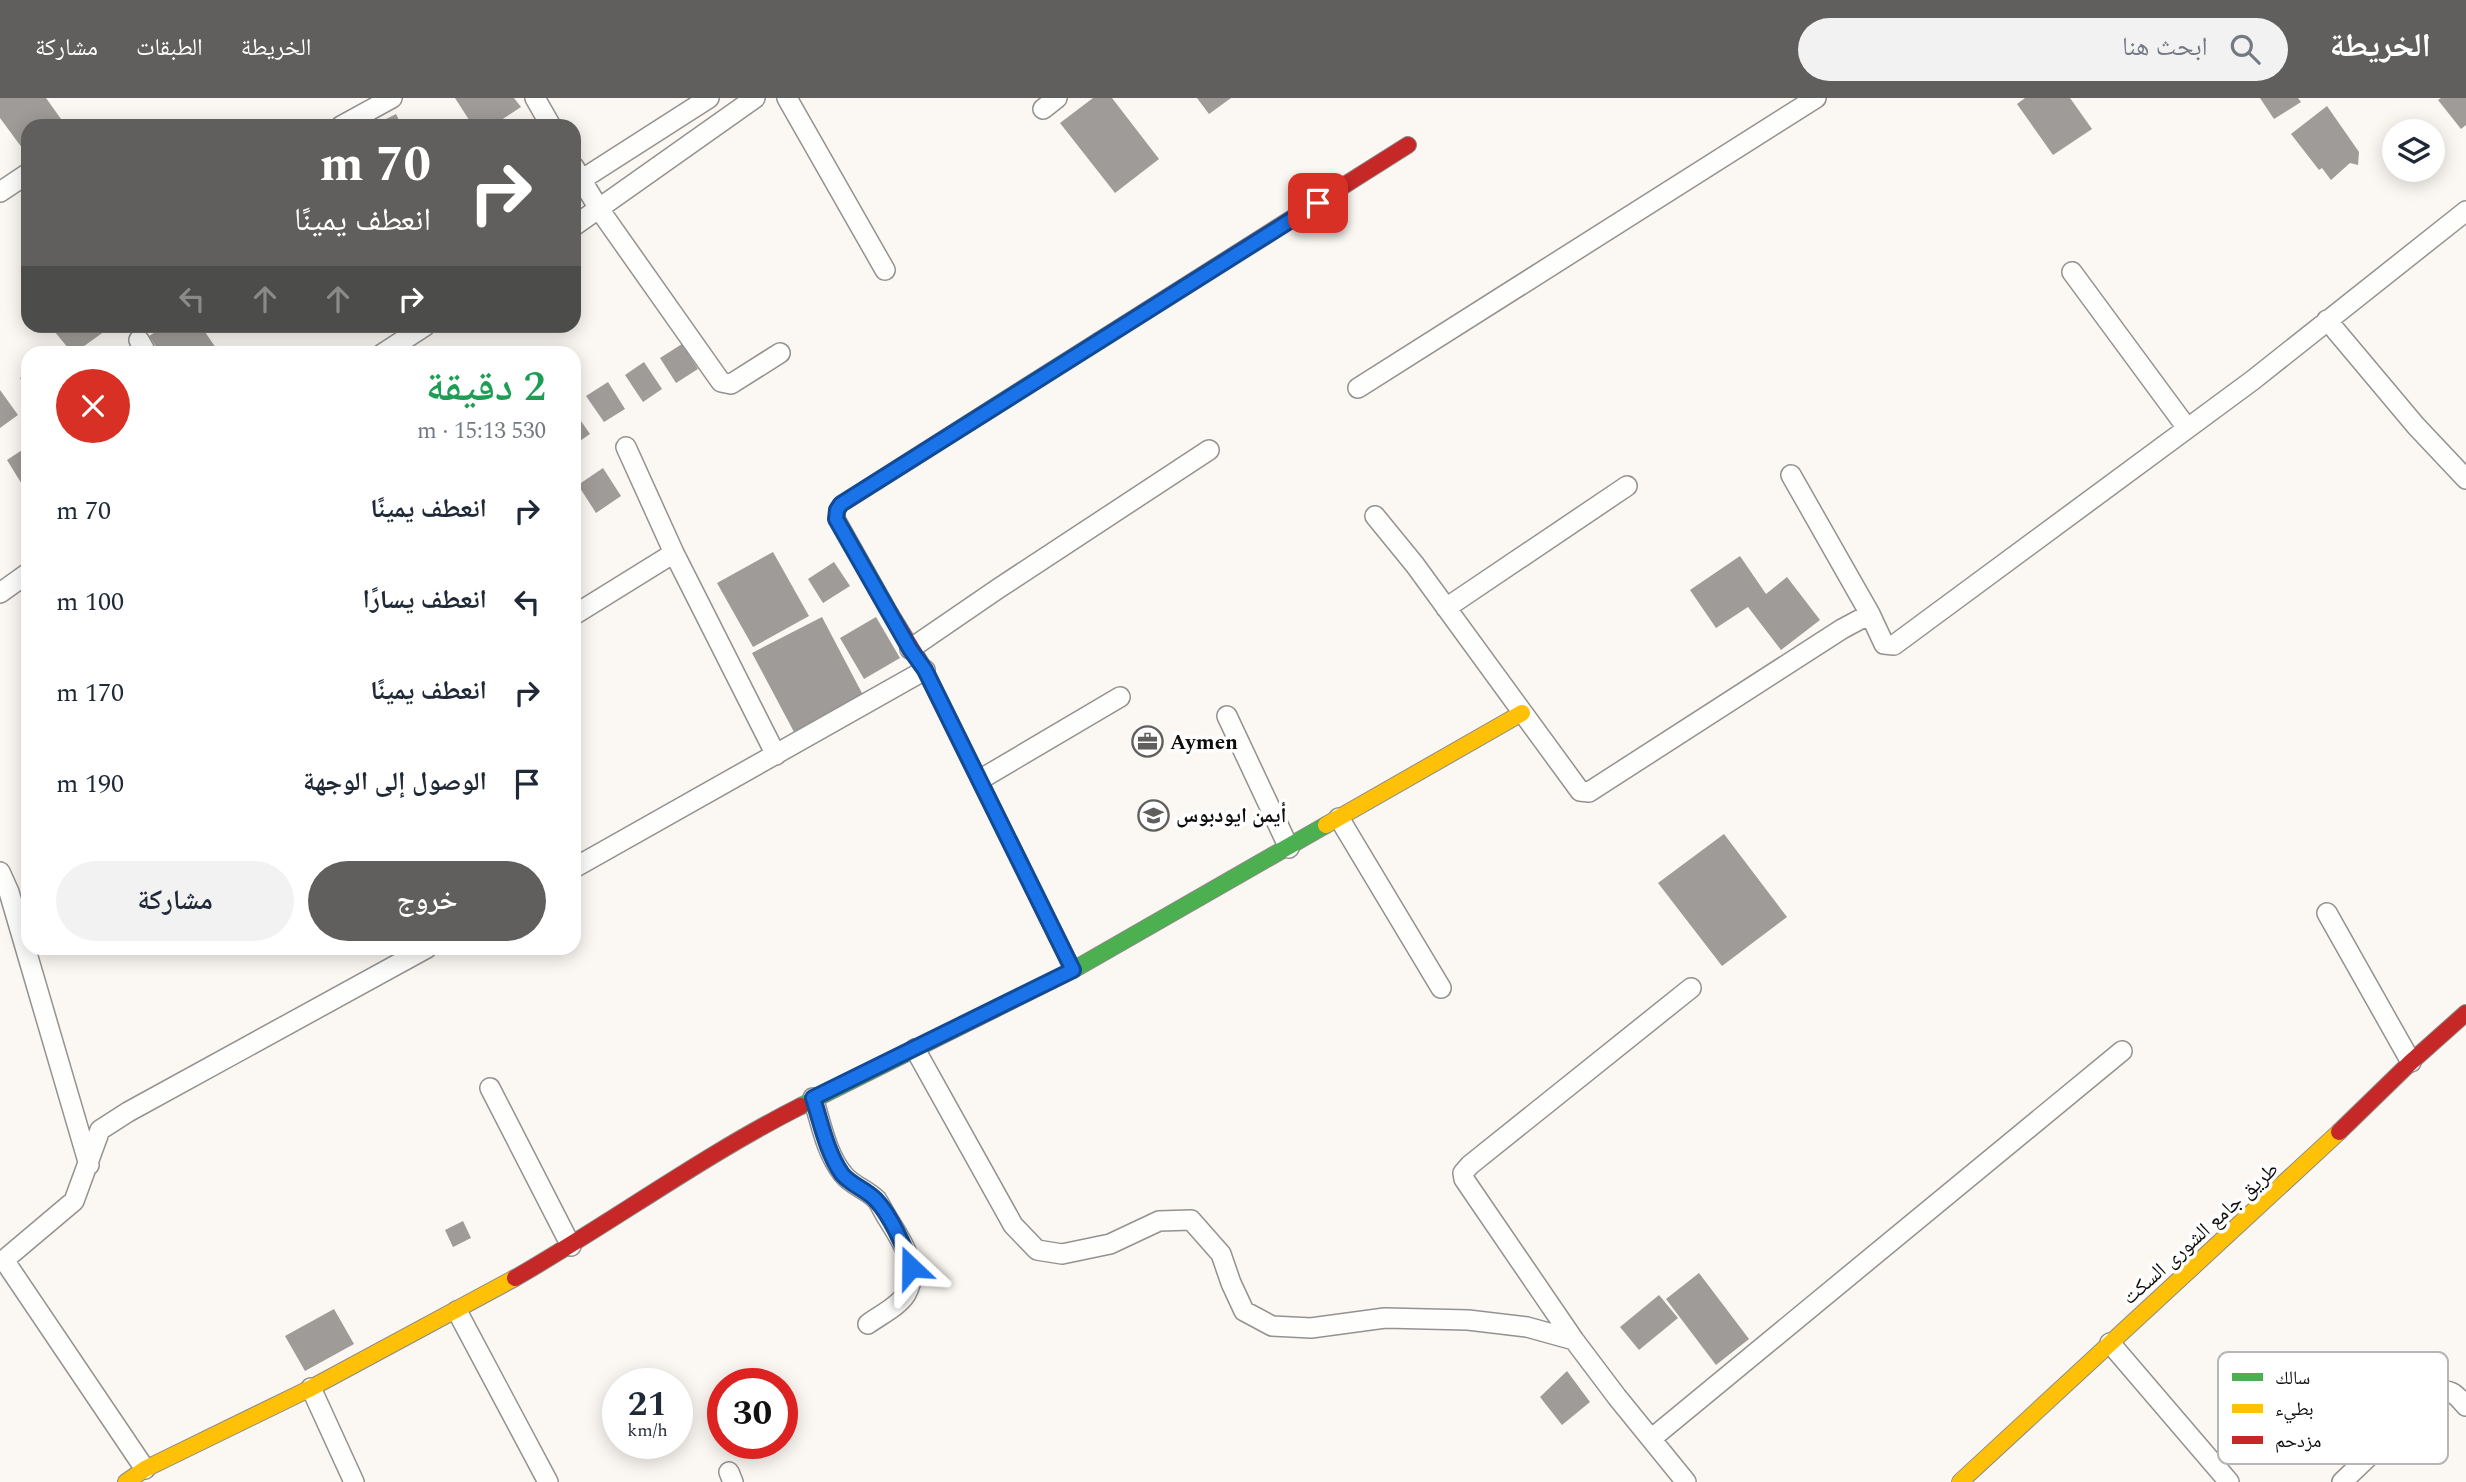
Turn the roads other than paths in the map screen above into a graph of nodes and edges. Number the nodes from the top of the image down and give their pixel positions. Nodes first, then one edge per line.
1 (392, 98) edge
2 (535, 98) edge
3 (709, 98) edge
4 (755, 98) edge
5 (787, 98) edge
6 (1816, 98) edge
7 (354, 119) edge
8 (547, 119) edge
9 (1408, 145) dead end
10 (581, 171) edge
11 (21, 178) edge
12 (581, 178) edge
13 (0, 192) edge
14 (599, 209) junction
15 (2466, 211) edge
16 (581, 221) edge
17 (885, 270) dead end
18 (2072, 272) dead end
19 (2328, 320) junction
20 (402, 333) edge
21 (390, 346) edge
22 (780, 353) dead end
23 (1358, 388) dead end
24 (2188, 428) junction
25 (626, 447) dead end
26 (1209, 450) dead end
27 (1791, 475) dead end
28 (2466, 479) edge
29 (1627, 486) dead end
30 (1375, 516) dead end
31 (674, 553) junction
32 (21, 578) edge
33 (0, 593) edge
34 (1446, 608) junction
35 (581, 611) edge
36 (1870, 614) junction
37 (910, 649) junction
38 (925, 670) junction
39 (1120, 697) dead end
40 (1522, 713) junction
41 (1227, 716) dead end
42 (776, 755) junction
43 (981, 779) junction
44 (1339, 818) junction
45 (1289, 848) junction
46 (581, 864) edge
47 (0, 872) edge
48 (2327, 913) dead end
49 (21, 933) edge
50 (27, 955) edge
51 (414, 955) edge
52 (1073, 970) junction
53 (1441, 988) dead end
54 (1690, 988) dead end
55 (2466, 1013) edge
56 (915, 1049) junction
57 (2122, 1051) dead end
58 (2411, 1062) junction
59 (491, 1088) dead end
60 (813, 1098) junction
61 (89, 1165) junction
62 (571, 1246) junction
63 (2, 1261) edge
64 (457, 1311) junction
65 (868, 1324) dead end
66 (1574, 1340) junction
67 (2110, 1343) junction
68 (311, 1388) junction
69 (2448, 1391) edge
70 (2466, 1406) edge
71 (1651, 1439) junction
72 (2361, 1464) edge
73 (145, 1469) junction
74 (126, 1482) edge
75 (354, 1482) edge
76 (548, 1482) edge
77 (1686, 1482) edge
78 (1960, 1482) edge
79 (2230, 1482) edge
80 (2342, 1482) edge

1 - 7 street
2 - 8 street
3 - 10 street
4 - 14 street
5 - 17 street
6 - 23 street
9 - 37 street
11 - 13 street
12 - 14 street
14 - 16 street
14 - 22 street
15 - 19 street
18 - 24 street
19 - 24 street
19 - 28 street
20 - 21 street
24 - 36 street
25 - 31 street
26 - 37 street
27 - 36 street
29 - 34 street
30 - 34 street
31 - 35 street
31 - 42 street
32 - 33 street
34 - 40 street
36 - 40 street
37 - 38 street
38 - 42 street
38 - 43 street
39 - 43 street
40 - 44 street
41 - 45 street
42 - 46 street
43 - 52 street
44 - 45 street
44 - 53 street
45 - 52 street
47 - 49 street
48 - 58 street
50 - 61 street
51 - 61 street
52 - 56 street
54 - 66 street
55 - 58 street, طريق جامع الشورى السكت
56 - 60 street
56 - 66 street
57 - 71 street
58 - 67 street, طريق جامع الشورى السكت
59 - 62 street
60 - 62 street
60 - 65 street
61 - 63 street
62 - 64 street
63 - 73 street
64 - 68 street
64 - 76 street
66 - 71 street
67 - 78 street, طريق جامع الشورى السكت
67 - 79 street
68 - 73 street
68 - 75 street
69 - 70 street
71 - 77 street
72 - 80 street
73 - 74 street

